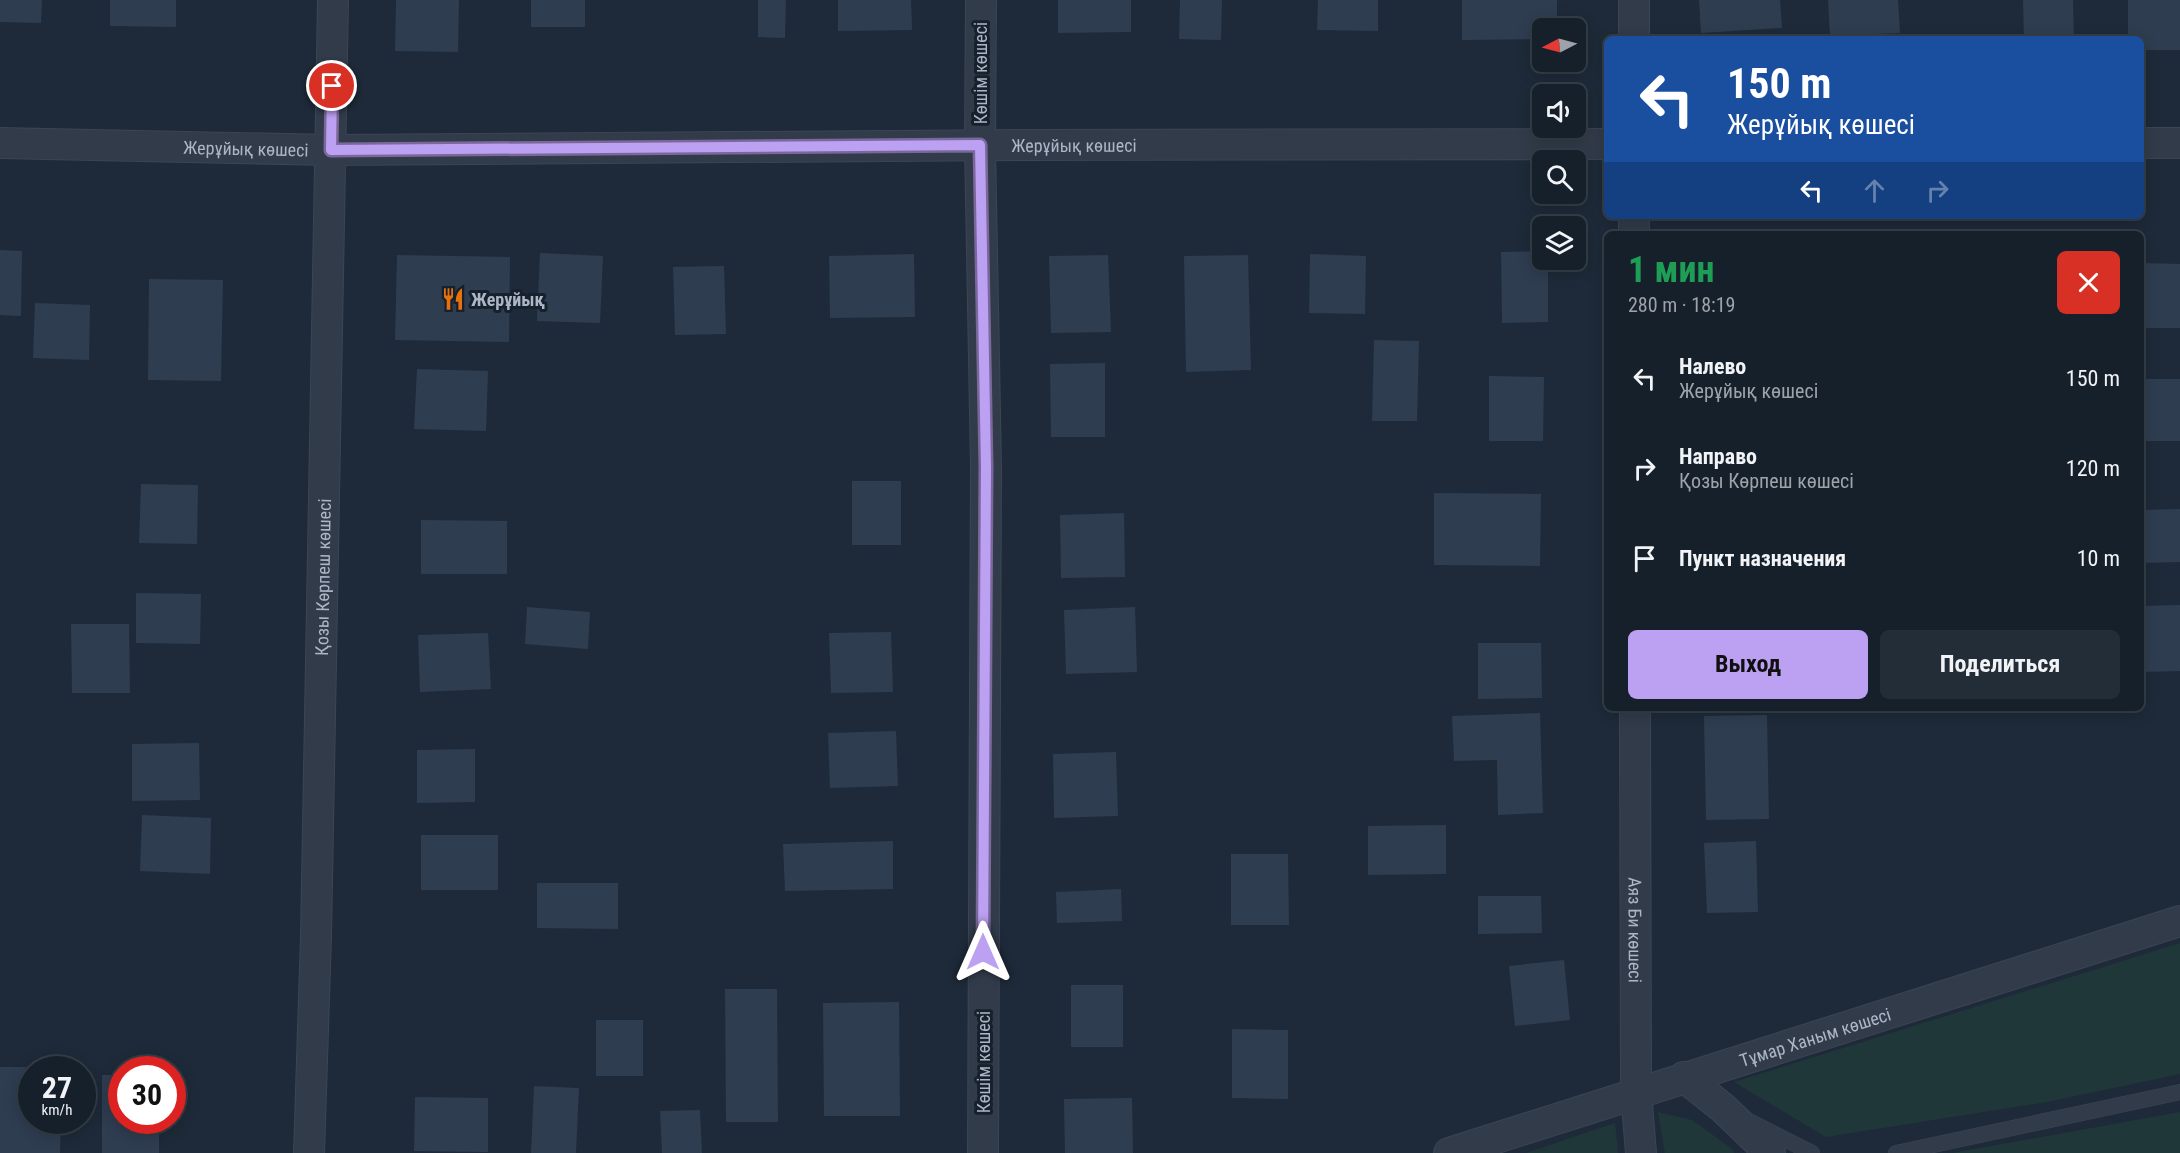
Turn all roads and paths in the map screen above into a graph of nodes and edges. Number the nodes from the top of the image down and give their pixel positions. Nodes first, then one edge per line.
1 (333, 0) edge
2 (981, 0) edge
3 (1634, 0) edge
4 (1634, 36) edge
5 (0, 143) edge
6 (2144, 143) edge
7 (2180, 143) edge
8 (1604, 144) edge
9 (980, 145) junction
10 (331, 150) junction
11 (1635, 711) edge
12 (2180, 921) edge
13 (1684, 1077) junction
14 (1636, 1092) junction
15 (2180, 1092) edge
16 (1723, 1108) junction
17 (309, 1153) edge
18 (983, 1153) edge
19 (1449, 1153) edge
20 (1641, 1153) edge
21 (1770, 1153) edge
22 (1812, 1153) edge
23 (1896, 1153) edge

1 - 10 street, Қозы Көрпеш көшесі
2 - 9 street, Көшім көшесі
3 - 4 street
5 - 10 street, Жерұйық көшесі
6 - 7 street
8 - 9 street, Жерұйық көшесі
9 - 10 street, Жерұйық көшесі
9 - 18 street, Көшім көшесі
10 - 17 street, Қозы Көрпеш көшесі
11 - 14 street, Аяз Би көшесі
12 - 13 street, Тұмар Ханым көшесі
13 - 14 street, Тұмар Ханым көшесі
13 - 16 street
14 - 19 street, Тұмар Ханым көшесі
14 - 20 street, Аяз Би көшесі
15 - 23 lane
16 - 21 street
16 - 22 lane

